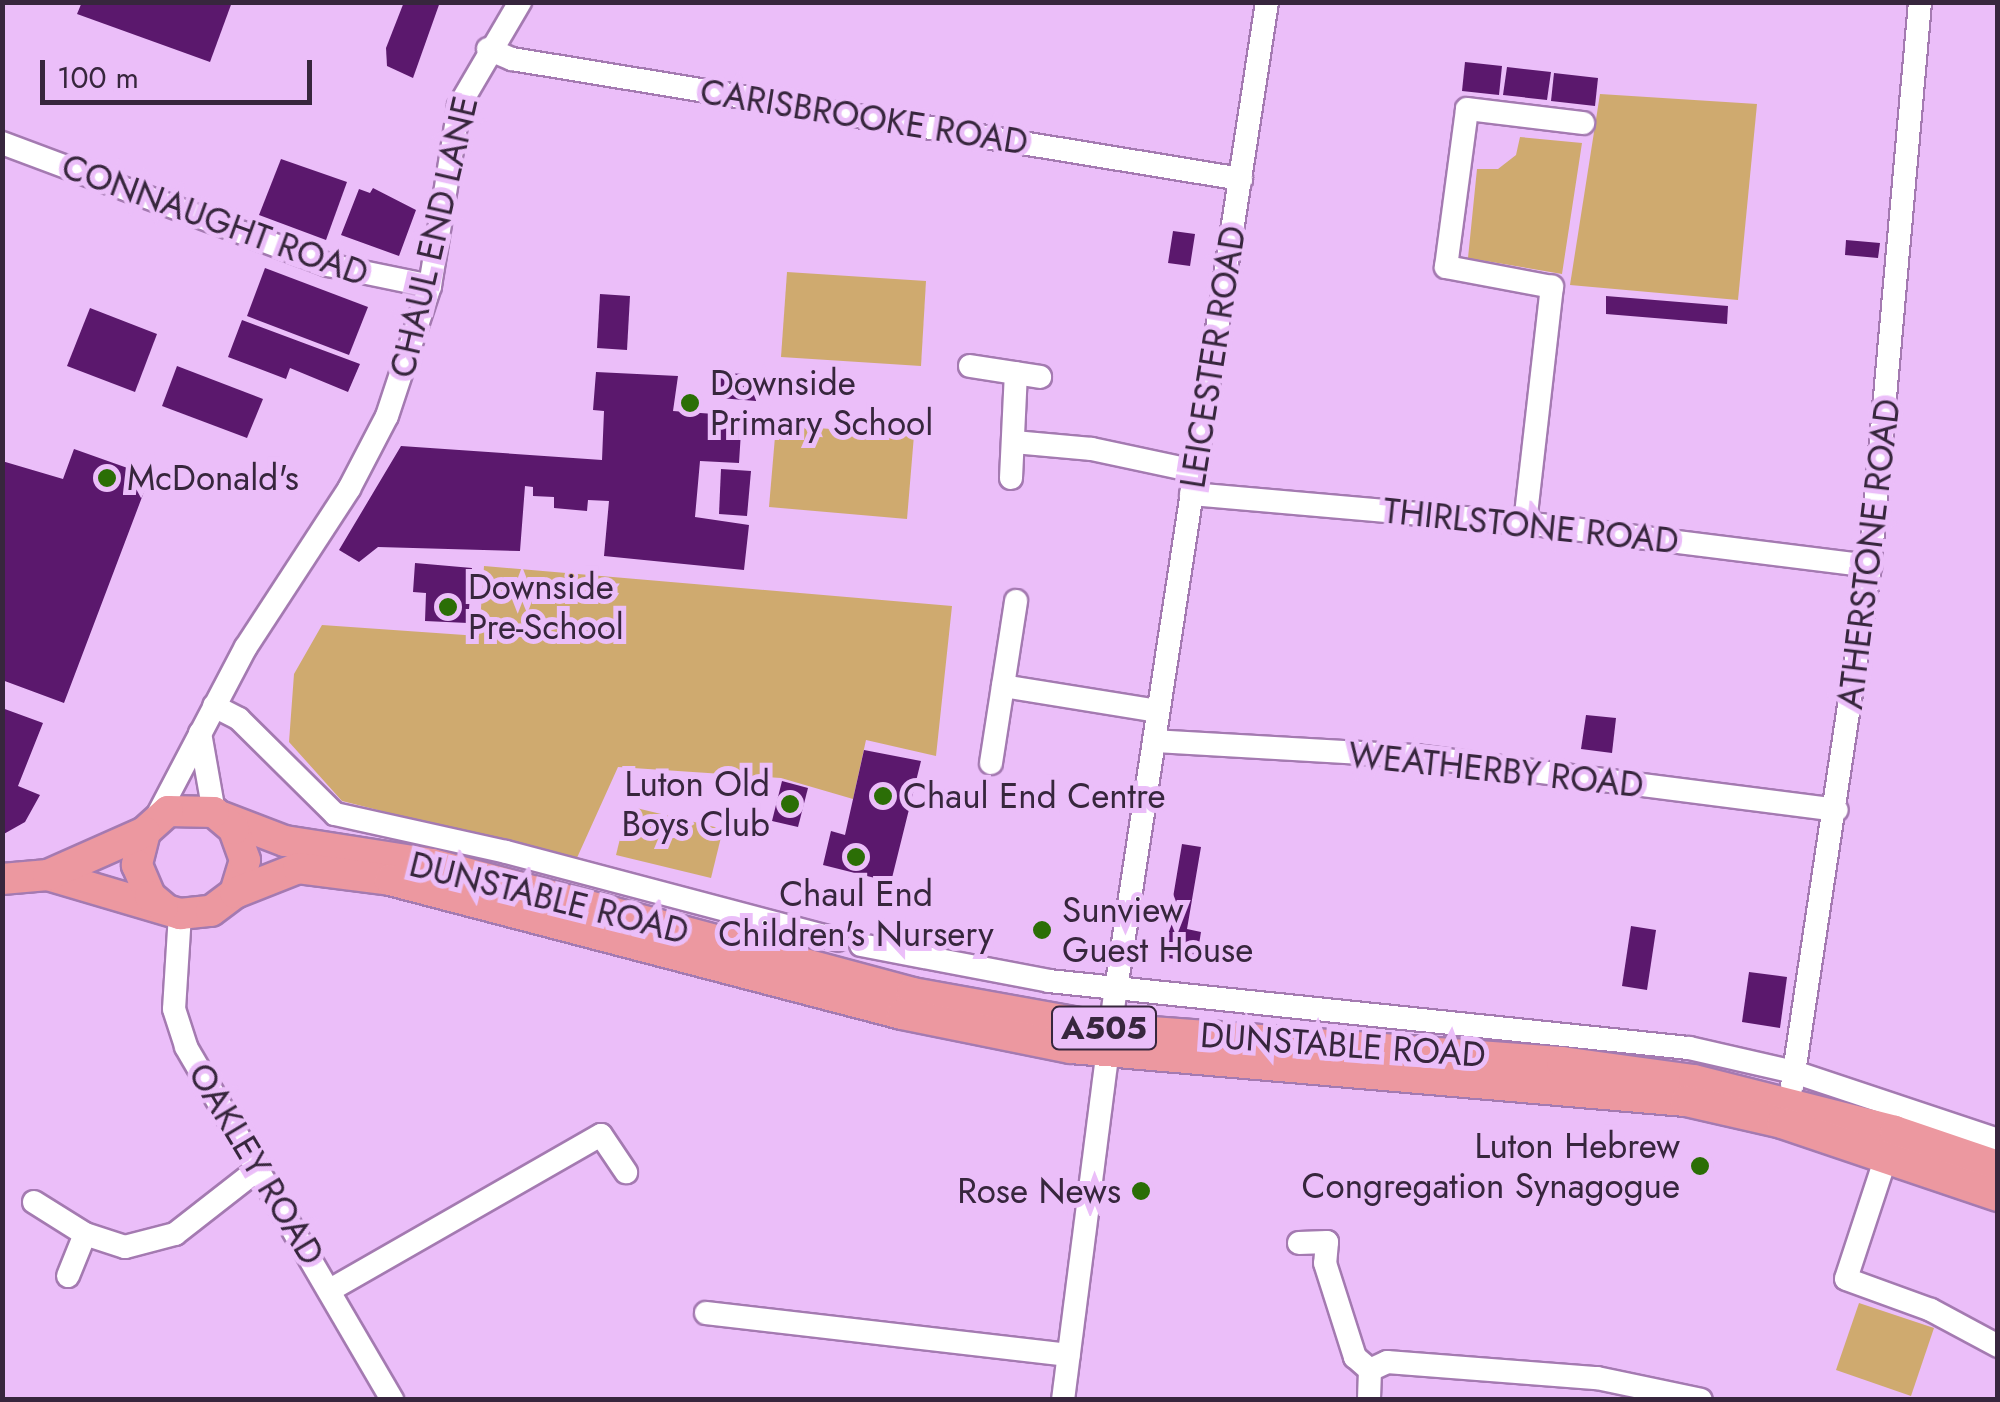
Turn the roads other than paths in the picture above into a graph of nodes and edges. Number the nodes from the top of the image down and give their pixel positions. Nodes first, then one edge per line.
1 (520, 2) edge
2 (1267, 2) edge
3 (1920, 2) edge
4 (488, 49) junction
5 (1583, 123) dead end
6 (2, 143) edge
7 (1241, 178) junction
8 (430, 286) junction
9 (970, 366) dead end
10 (1016, 374) junction
11 (1040, 376) dead end
12 (1014, 442) junction
13 (1012, 478) dead end
14 (1193, 483) junction
15 (1525, 523) junction
16 (1870, 566) junction
17 (1016, 601) dead end
18 (1003, 686) junction
19 (214, 706) junction
20 (1157, 711) junction
21 (200, 733) junction
22 (1154, 741) junction
23 (990, 763) dead end
24 (1837, 810) junction
25 (218, 814) junction
26 (150, 826) junction
27 (48, 875) junction
28 (2, 880) edge
29 (234, 892) junction
30 (172, 910) junction
31 (1116, 989) junction
32 (1110, 1040) junction
33 (1791, 1086) junction
34 (1998, 1140) edge
35 (1886, 1157) junction
36 (1998, 1166) edge
37 (257, 1170) junction
38 (626, 1172) dead end
39 (1998, 1196) edge
40 (34, 1202) dead end
41 (85, 1234) junction
42 (1299, 1243) dead end
43 (68, 1276) dead end
44 (330, 1290) junction
45 (706, 1313) dead end
46 (1998, 1346) edge
47 (1069, 1355) junction
48 (1370, 1370) junction
49 (1636, 1391) edge
50 (392, 1400) edge
51 (1063, 1400) edge
52 (1369, 1400) edge
53 (1702, 1400) edge

1 - 4 street, CHAUL END LANE
2 - 7 street, LEICESTER ROAD
3 - 16 street, ATHERSTONE ROAD
4 - 7 street, CARISBROOKE ROAD
4 - 8 street, CHAUL END LANE
5 - 15 street
6 - 8 street, CONNAUGHT ROAD
7 - 14 street, LEICESTER ROAD
8 - 19 street, CHAUL END LANE
9 - 10 street
10 - 11 street
10 - 12 street
12 - 13 street
12 - 14 street, THIRLSTONE ROAD
14 - 15 street, THIRLSTONE ROAD
14 - 20 street, LEICESTER ROAD
15 - 16 street, THIRLSTONE ROAD
16 - 24 street, ATHERSTONE ROAD
17 - 18 street
18 - 20 street
18 - 23 street
19 - 21 street, CHAUL END LANE
19 - 31 street, DUNSTABLE ROAD
20 - 22 street, LEICESTER ROAD
21 - 25 street
21 - 26 street, CHAUL END LANE
22 - 24 street, WEATHERBY ROAD
22 - 31 street, LEICESTER ROAD
24 - 33 street, ATHERSTONE ROAD
25 - 26 main road
25 - 29 main road
25 - 32 main road, DUNSTABLE ROAD / A505
26 - 27 main road
26 - 30 main road
27 - 28 main road
27 - 30 main road
29 - 30 main road
29 - 32 main road, DUNSTABLE ROAD / A505
30 - 37 street, OAKLEY ROAD
31 - 32 street, LEICESTER ROAD
31 - 33 street, DUNSTABLE ROAD
32 - 33 main road, DUNSTABLE ROAD / A505
32 - 35 main road, DUNSTABLE ROAD
32 - 47 street, LEICESTER ROAD
33 - 34 street, DUNSTABLE ROAD
33 - 36 main road, DUNSTABLE ROAD / A505
35 - 39 main road, DUNSTABLE ROAD
35 - 46 street
37 - 41 street
37 - 44 street, OAKLEY ROAD
38 - 44 street
40 - 41 street
41 - 43 street
42 - 48 street
44 - 50 street, OAKLEY ROAD
45 - 47 street
47 - 51 street, LEICESTER ROAD
48 - 49 street
48 - 52 street
49 - 53 street

